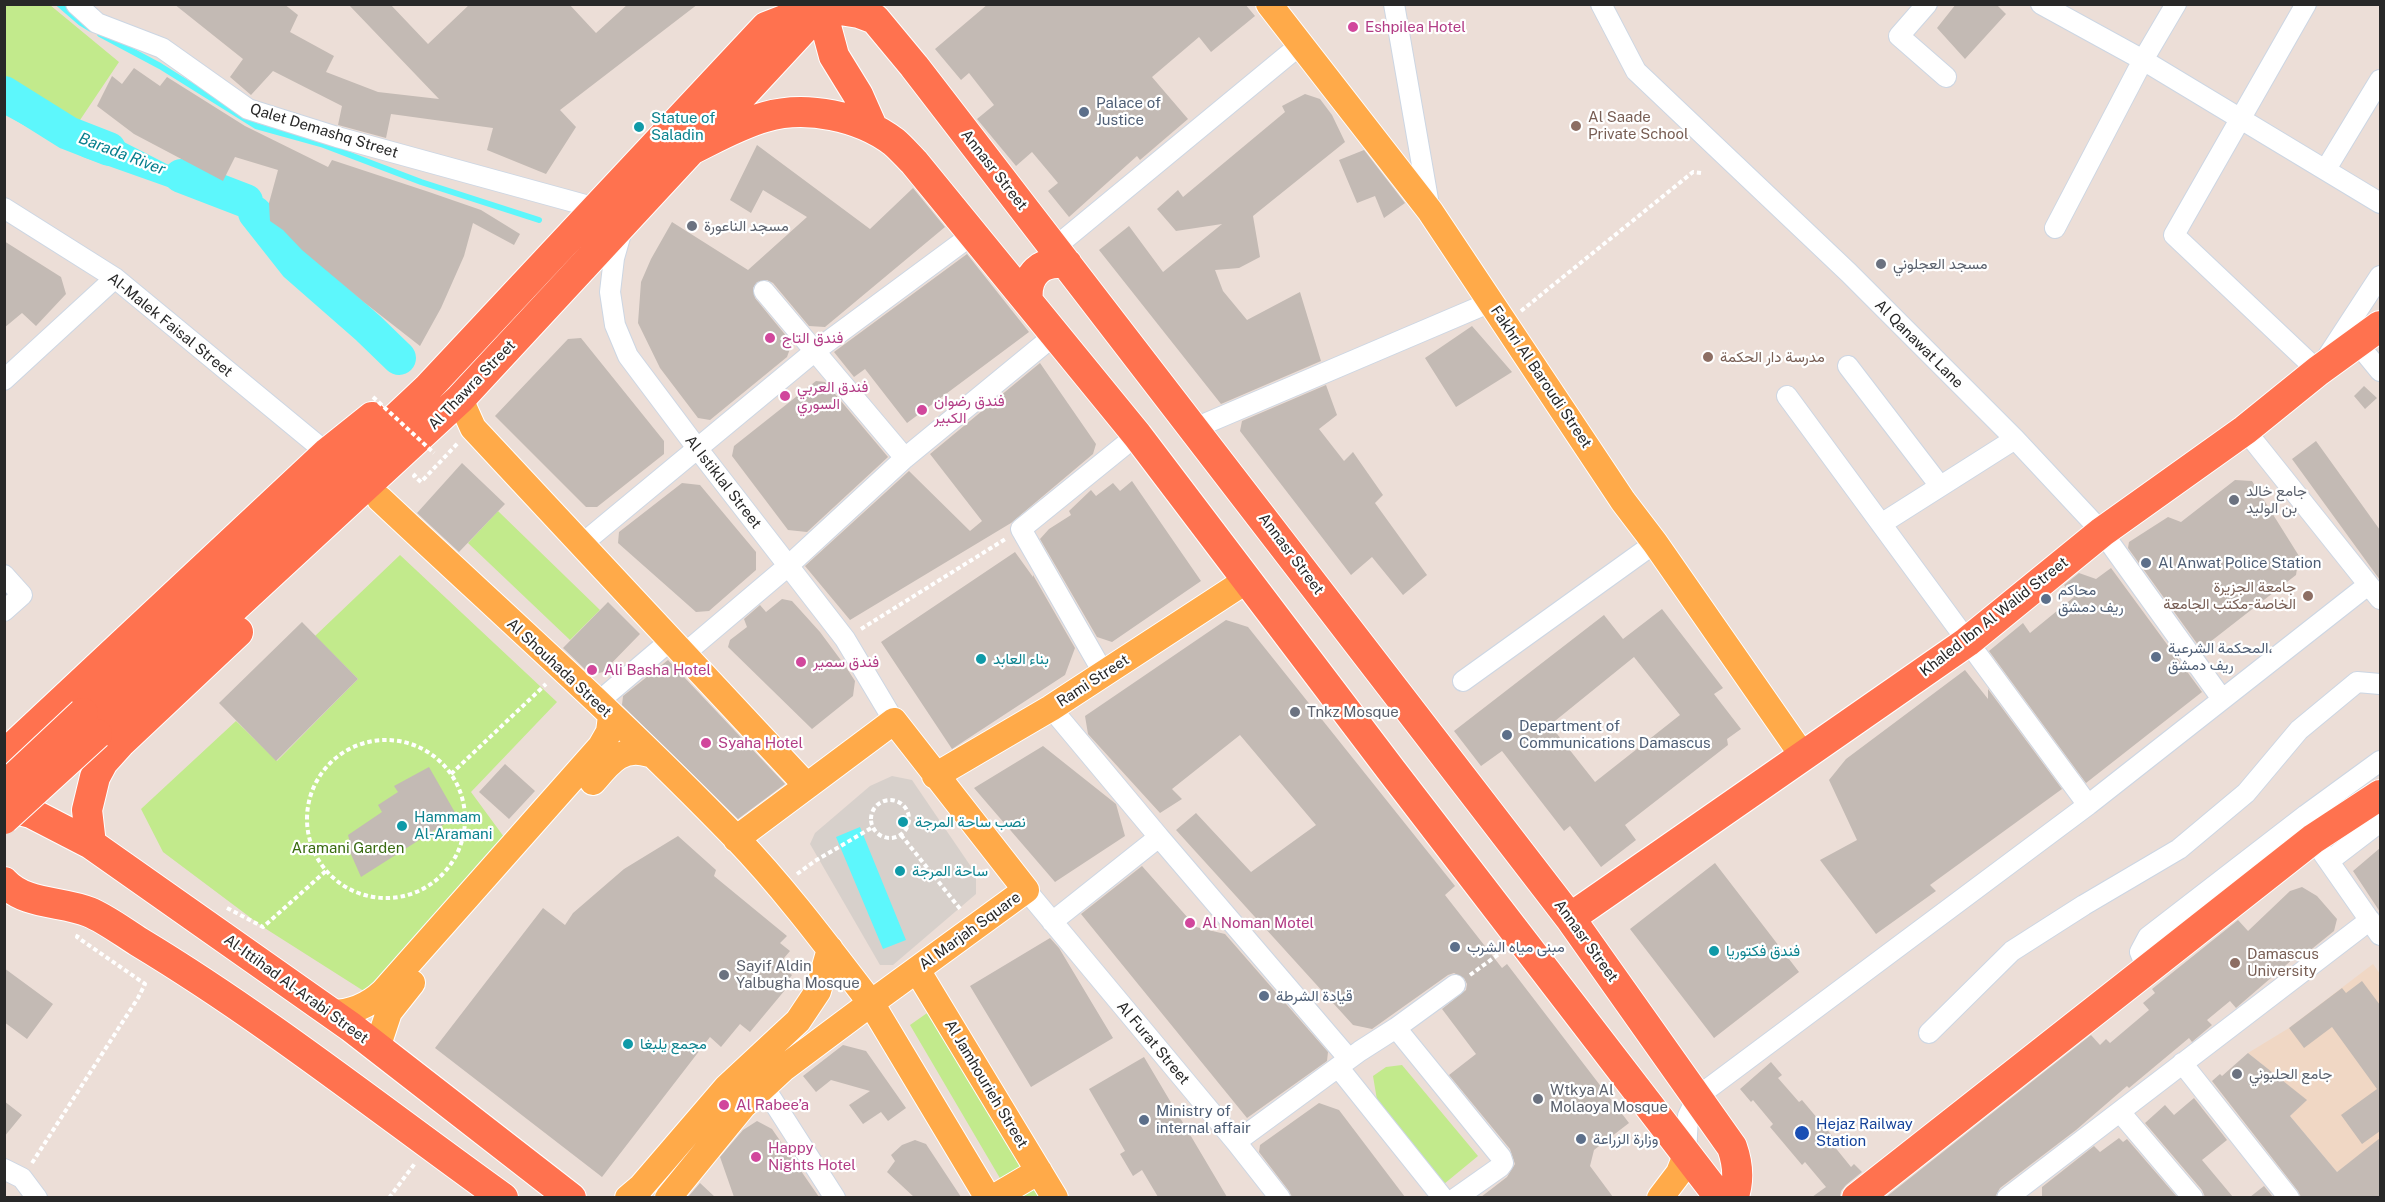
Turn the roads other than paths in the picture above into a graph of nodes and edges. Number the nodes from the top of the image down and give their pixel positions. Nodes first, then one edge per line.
1 (76, 4) edge
2 (788, 4) edge
3 (1269, 4) edge
4 (1394, 4) edge
5 (1601, 4) edge
6 (1927, 4) edge
7 (2041, 4) edge
8 (2176, 4) edge
9 (2306, 4) edge
10 (822, 6) edge
11 (873, 12) edge
12 (766, 27) junction
13 (1300, 45) junction
14 (834, 56) junction
15 (2143, 60) junction
16 (1946, 77) dead end
17 (2380, 80) edge
18 (2241, 118) junction
19 (873, 129) junction
20 (693, 149) junction
21 (2326, 169) junction
22 (2380, 203) edge
23 (4, 208) edge
24 (596, 208) junction
25 (1430, 210) junction
26 (623, 224) junction
27 (2055, 228) dead end
28 (973, 234) junction
29 (1061, 256) junction
30 (2380, 276) edge
31 (115, 278) junction
32 (764, 291) dead end
33 (1028, 300) junction
34 (1491, 302) junction
35 (1056, 334) junction
36 (2369, 335) edge
37 (815, 351) junction
38 (1848, 366) dead end
39 (2318, 371) junction
40 (2380, 371) edge
41 (4, 380) edge
42 (427, 389) junction
43 (1787, 396) dead end
44 (452, 408) junction
45 (1195, 428) junction
46 (2245, 430) junction
47 (1137, 435) junction
48 (2015, 439) junction
49 (697, 448) junction
50 (327, 453) junction
51 (905, 458) junction
52 (1940, 486) junction
53 (380, 499) junction
54 (1881, 524) junction
55 (2102, 532) junction
56 (1655, 543) junction
57 (582, 544) junction
58 (788, 566) junction
59 (4, 575) edge
60 (1247, 580) junction
61 (2374, 592) edge
62 (4, 611) edge
63 (1966, 642) junction
64 (677, 647) junction
65 (1104, 674) junction
66 (1463, 681) dead end
67 (2380, 684) edge
68 (2222, 699) junction
69 (1051, 708) junction
70 (604, 709) junction
71 (894, 721) junction
72 (86, 727) junction
73 (5, 753) edge
74 (650, 754) junction
75 (1803, 756) junction
76 (2380, 761) edge
77 (935, 776) junction
78 (807, 786) junction
79 (4, 787) edge
80 (2380, 795) edge
81 (2088, 805) junction
82 (14, 813) edge
83 (2380, 822) edge
84 (4, 826) edge
85 (1159, 837) junction
86 (736, 839) junction
87 (91, 844) junction
88 (2321, 850) junction
89 (498, 875) junction
90 (4, 882) edge
91 (1026, 890) junction
92 (37, 899) junction
93 (4, 902) edge
94 (1570, 918) junction
95 (1052, 922) junction
96 (2375, 927) edge
97 (830, 949) junction
98 (2147, 969) junction
99 (917, 970) junction
100 (1455, 985) road end
101 (871, 1004) junction
102 (331, 1013) junction
103 (1396, 1028) junction
104 (1929, 1033) dead end
105 (1655, 1038) junction
106 (377, 1048) junction
107 (1344, 1063) junction
108 (1617, 1063) junction
109 (2182, 1064) junction
110 (764, 1087) junction
111 (1697, 1097) junction
112 (2120, 1112) junction
113 (1236, 1142) junction
114 (1686, 1155) junction
115 (1039, 1171) junction
116 (13, 1174) edge
117 (2017, 1195) edge
118 (37, 1197) edge
119 (503, 1197) edge
120 (571, 1197) edge
121 (628, 1197) edge
122 (668, 1197) edge
123 (835, 1197) edge
124 (988, 1197) edge
125 (993, 1197) edge
126 (1055, 1197) edge
127 (1280, 1197) edge
128 (1443, 1197) edge
129 (1456, 1197) edge
130 (1660, 1197) edge
131 (1720, 1197) edge
132 (1733, 1197) edge
133 (1857, 1197) edge
134 (2193, 1197) edge
135 (2289, 1197) edge

1 - 24 street, Qalet Demashq Street
2 - 12 main road
3 - 13 main road, Fakhri Al Baroudi Street
4 - 25 street
5 - 48 street, Al Qanawat Lane
6 - 16 street
7 - 15 street
8 - 15 street
9 - 18 street
10 - 11 highway
10 - 12 highway
10 - 14 highway
10 - 20 highway, Al Thawra Street
11 - 14 highway
11 - 29 highway, Annasr Street
12 - 24 highway, Al Thawra Street
13 - 25 main road, Fakhri Al Baroudi Street
13 - 29 street
14 - 19 highway
15 - 18 street
15 - 27 street
17 - 21 street
18 - 21 street
18 - 39 street
19 - 20 highway
19 - 28 highway
20 - 26 highway, Al Thawra Street
21 - 22 street
23 - 31 street, Al-Malek Faisal Street
24 - 42 highway, Al Thawra Street
25 - 34 main road, Fakhri Al Baroudi Street
26 - 44 highway, Al Thawra Street
26 - 49 street, Al Istiklal Street
28 - 33 highway
28 - 37 street
29 - 33 highway
29 - 45 highway, Annasr Street
30 - 39 street
31 - 41 street
31 - 50 street, Al-Malek Faisal Street
32 - 37 street
33 - 35 highway
34 - 45 street
34 - 56 main road, Fakhri Al Baroudi Street
35 - 47 highway
35 - 51 street
36 - 39 highway, Khaled Ibn Al Walid Street
36 - 40 street
37 - 49 street
37 - 51 street
38 - 52 street
39 - 46 highway, Khaled Ibn Al Walid Street
42 - 50 highway
42 - 72 highway, Al Thawra Street
43 - 54 street
44 - 53 highway
44 - 57 main road
44 - 72 highway, Al Thawra Street
45 - 94 highway, Annasr Street
46 - 55 highway, Khaled Ibn Al Walid Street
46 - 61 street
47 - 60 highway
47 - 65 street
48 - 52 street
48 - 55 street, Al Qanawat Lane
49 - 57 street
49 - 58 street, Al Istiklal Street
50 - 72 highway
51 - 58 street
52 - 54 street
53 - 70 main road, Al Shouhada Street
53 - 72 highway
54 - 63 street
55 - 63 highway, Khaled Ibn Al Walid Street
55 - 68 street, Al Qanawat Lane
56 - 66 street
56 - 75 main road, Fakhri Al Baroudi Street
57 - 64 main road
58 - 64 street
58 - 71 street, Al Istiklal Street
59 - 62 street
60 - 65 main road, Rami Street
60 - 108 highway
61 - 68 street
63 - 75 highway, Khaled Ibn Al Walid Street
63 - 81 street
64 - 70 street
64 - 78 main road
65 - 69 main road, Rami Street
67 - 104 street
68 - 81 street
69 - 77 main road, Rami Street
69 - 85 street
70 - 74 main road, Al Shouhada Street
70 - 89 main road
71 - 77 main road, Al Marjah Square
71 - 78 main road
72 - 73 highway
72 - 79 highway, bridge
72 - 82 highway, bridge
72 - 87 highway
74 - 86 main road, Al Shouhada Street
74 - 89 main road
75 - 94 highway, Khaled Ibn Al Walid Street
76 - 98 street
77 - 91 main road, Al Marjah Square
78 - 86 main road
80 - 88 highway
81 - 111 street
82 - 84 highway
82 - 87 highway, Al-Ittihad Al-Arabi Street
83 - 88 street
85 - 95 street
85 - 107 street
86 - 97 main road
87 - 102 highway, Al-Ittihad Al-Arabi Street
88 - 96 street
88 - 98 highway
89 - 102 main road
89 - 106 main road
90 - 92 highway
91 - 95 street, Al Furat Street
91 - 99 main road, Al Marjah Square
92 - 93 highway
92 - 119 highway
94 - 105 highway, Annasr Street
95 - 113 street, Al Furat Street
96 - 109 street
97 - 101 main road
97 - 121 main road
98 - 133 highway
99 - 101 main road, Al Marjah Square
99 - 115 main road, Al Jamhourieh Street
100 - 103 street
101 - 110 main road, Al Marjah Square
101 - 124 main road
102 - 106 highway, Al-Ittihad Al-Arabi Street
103 - 107 street
103 - 129 street
105 - 108 highway
105 - 111 highway, Annasr Street
106 - 120 highway, Al-Ittihad Al-Arabi Street
107 - 113 street
107 - 128 street
108 - 114 highway
109 - 112 street
109 - 135 street
110 - 122 main road, Al Marjah Square
110 - 123 street
111 - 114 street
111 - 132 highway, Annasr Street
112 - 117 street
112 - 134 street
113 - 127 street, Al Furat Street
114 - 130 main road
114 - 131 highway
115 - 125 main road
115 - 126 main road, Al Jamhourieh Street
116 - 118 street

